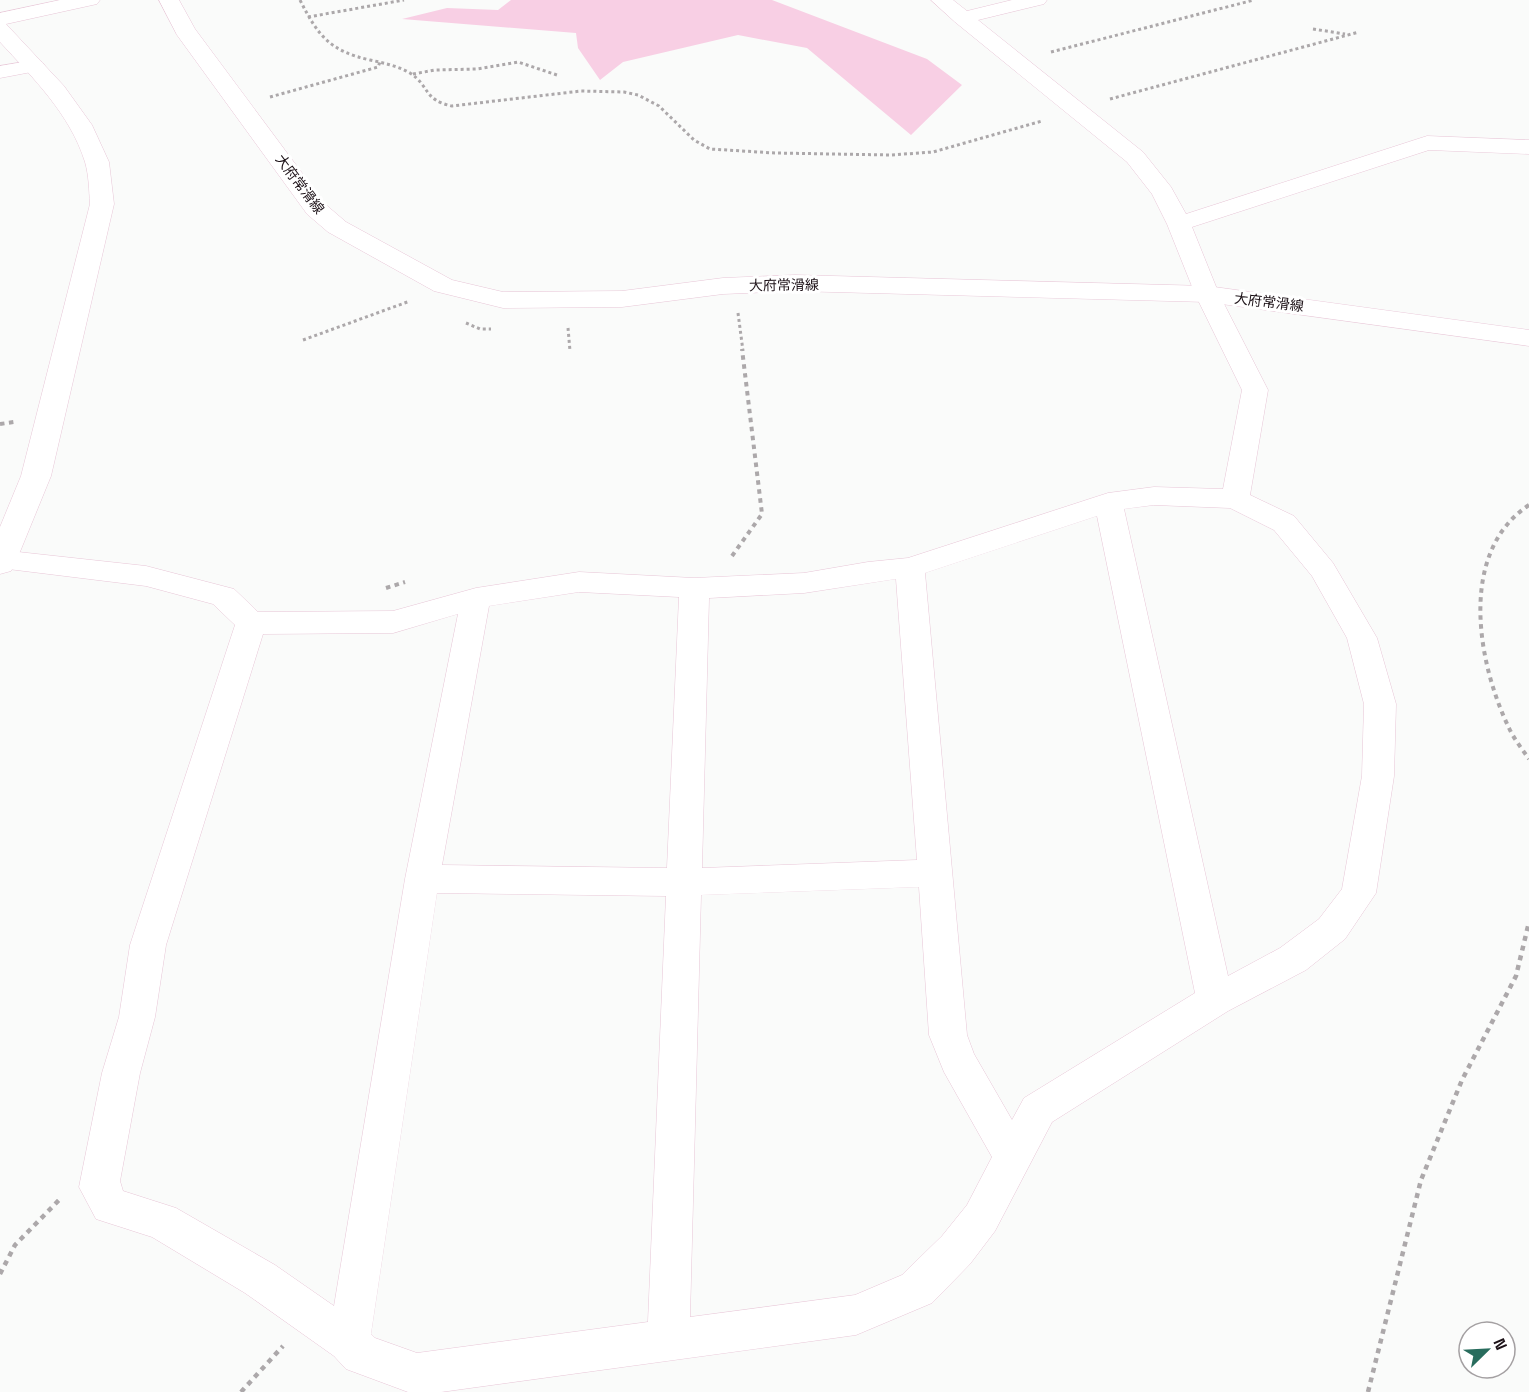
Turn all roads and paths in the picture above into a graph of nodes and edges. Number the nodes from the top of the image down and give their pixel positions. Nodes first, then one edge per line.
1 (90, 0) edge
2 (169, 0) edge
3 (300, 0) edge
4 (404, 0) edge
5 (941, 0) edge
6 (1037, 0) edge
7 (1254, 0) edge
8 (308, 17) junction
9 (962, 18) junction
10 (0, 19) edge
11 (0, 29) edge
12 (1313, 29) dead end
13 (1359, 32) dead end
14 (1347, 34) junction
15 (1015, 61) junction
16 (380, 62) junction
17 (35, 66) junction
18 (0, 72) edge
19 (413, 74) junction
20 (557, 75) dead end
21 (241, 106) junction
22 (1076, 109) junction
23 (1529, 147) edge
24 (1179, 224) junction
25 (734, 286) junction
26 (1207, 294) junction
27 (416, 299) dead end
28 (1529, 338) edge
29 (303, 340) dead end
30 (1235, 499) junction
31 (1108, 502) junction
32 (1529, 505) edge
33 (1, 561) edge
34 (909, 568) junction
35 (707, 587) junction
36 (476, 598) junction
37 (251, 623) junction
38 (1529, 759) edge
39 (934, 873) junction
40 (422, 879) junction
41 (685, 882) junction
42 (1529, 922) edge
43 (1215, 999) junction
44 (1013, 1157) junction
45 (100, 1181) junction
46 (0, 1274) edge
47 (306, 1311) junction
48 (668, 1340) junction
49 (349, 1341) junction
50 (241, 1392) edge
51 (1368, 1392) edge

1 - 10 main road
2 - 21 main road, 大府常滑線
3 - 8 path
4 - 8 path
5 - 9 street
6 - 9 street
7 - 15 path
8 - 16 path
9 - 15 street
11 - 17 main road
12 - 14 path
13 - 14 path
14 - 22 path
15 - 22 street
16 - 19 path
16 - 21 path
17 - 18 street
17 - 33 main road
19 - 20 path
19 - 22 path
21 - 25 main road, 大府常滑線
22 - 24 street
23 - 24 street
24 - 26 street
25 - 26 main road, 大府常滑線
25 - 35 path
26 - 28 main road, 大府常滑線
26 - 30 street
27 - 29 path
30 - 31 street
30 - 43 street
31 - 34 street
31 - 43 street
32 - 38 path
33 - 37 street
34 - 35 street
34 - 39 street
35 - 36 street
35 - 41 street
36 - 37 street
36 - 40 street
37 - 45 street
39 - 41 street
39 - 44 street
40 - 41 street
40 - 49 street
41 - 48 street
42 - 51 path
43 - 44 street
44 - 48 street
45 - 46 path
45 - 47 street
47 - 49 street
47 - 50 path
48 - 49 street

